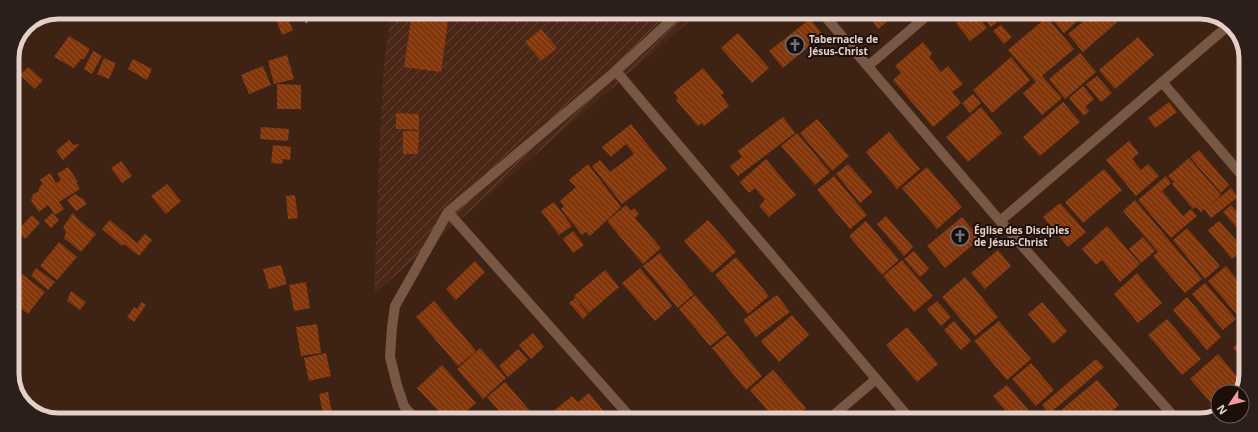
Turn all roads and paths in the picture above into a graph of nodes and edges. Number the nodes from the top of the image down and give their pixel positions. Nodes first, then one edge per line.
1 (307, 19) edge
2 (672, 19) edge
3 (827, 19) edge
4 (923, 19) edge
5 (306, 23) dead end
6 (1225, 28) edge
7 (868, 66) junction
8 (616, 71) junction
9 (1162, 82) junction
10 (1239, 169) edge
11 (448, 212) junction
12 (1000, 221) junction
13 (876, 380) junction
14 (410, 413) edge
15 (627, 413) edge
16 (836, 413) edge
17 (905, 413) edge
18 (1171, 413) edge

1 - 5 path
2 - 8 street
3 - 7 street
4 - 7 street
6 - 9 street
7 - 12 street
8 - 11 street
8 - 13 street
9 - 10 street
9 - 12 street
11 - 14 street
11 - 15 street
12 - 18 street
13 - 16 street
13 - 17 street

